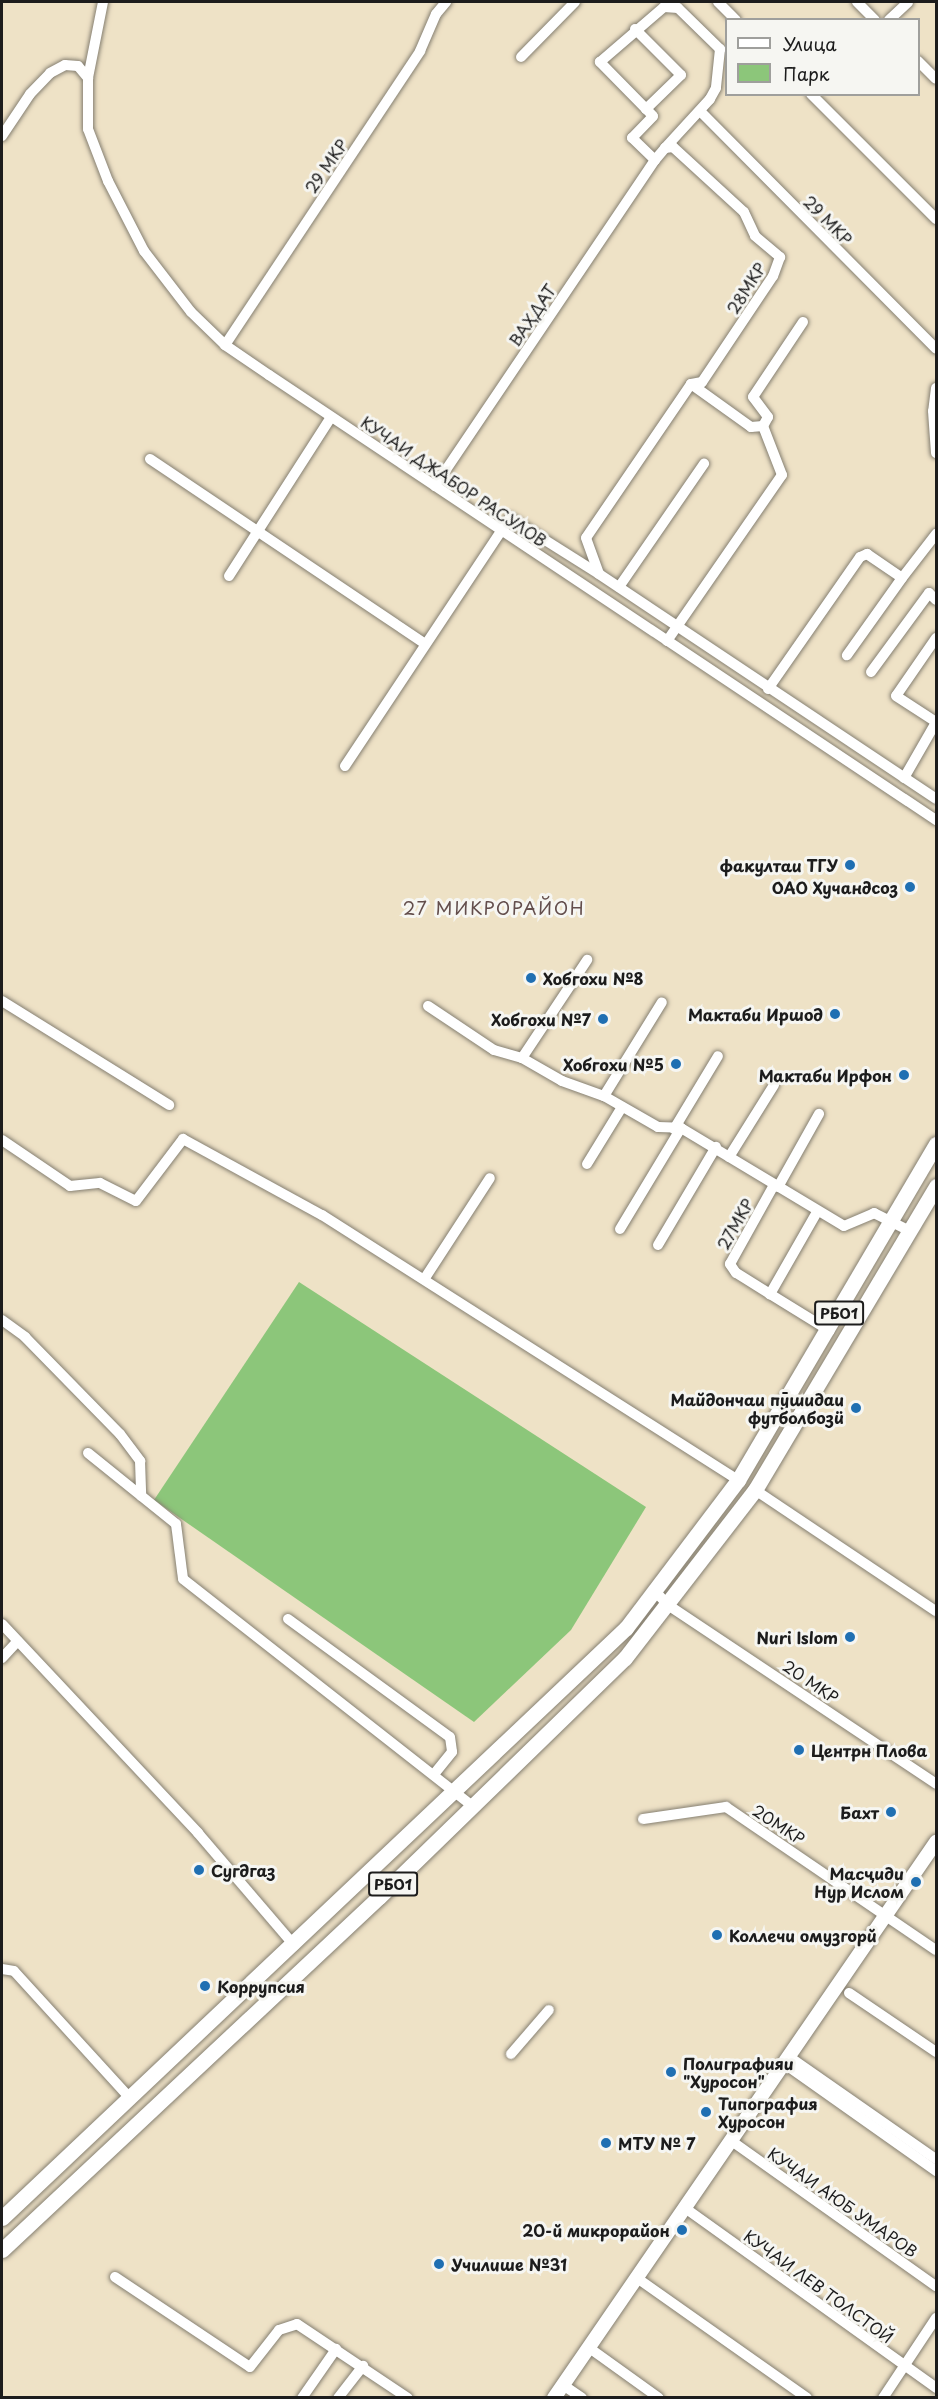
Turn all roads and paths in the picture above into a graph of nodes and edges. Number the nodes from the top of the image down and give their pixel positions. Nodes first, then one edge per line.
1 (103, 2) edge
2 (446, 2) edge
3 (575, 2) edge
4 (718, 2) edge
5 (857, 2) edge
6 (908, 2) edge
7 (734, 18) edge
8 (873, 18) edge
9 (891, 18) edge
10 (635, 29) junction
11 (521, 57) dead end
12 (920, 63) edge
13 (88, 78) junction
14 (936, 78) edge
15 (814, 96) edge
16 (646, 110) junction
17 (700, 111) junction
18 (2, 136) edge
19 (665, 148) junction
20 (655, 160) junction
21 (936, 219) edge
22 (803, 322) dead end
23 (225, 345) junction
24 (936, 349) edge
25 (691, 384) junction
26 (936, 388) edge
27 (331, 417) junction
28 (763, 426) junction
29 (936, 453) edge
30 (150, 459) dead end
31 (704, 464) dead end
32 (435, 486) junction
33 (500, 529) junction
34 (259, 532) junction
35 (936, 534) edge
36 (599, 574) junction
37 (229, 576) dead end
38 (902, 578) junction
39 (619, 587) junction
40 (935, 596) edge
41 (675, 627) junction
42 (936, 638) edge
43 (666, 641) junction
44 (425, 644) junction
45 (847, 655) dead end
46 (871, 672) dead end
47 (768, 689) junction
48 (936, 723) edge
49 (345, 766) dead end
50 (904, 778) junction
51 (936, 799) edge
52 (936, 820) edge
53 (587, 960) dead end
54 (2, 1001) edge
55 (662, 1002) dead end
56 (428, 1006) dead end
57 (718, 1056) dead end
58 (522, 1058) junction
59 (774, 1085) dead end
60 (604, 1096) junction
61 (169, 1105) dead end
62 (622, 1107) junction
63 (819, 1114) dead end
64 (678, 1129) junction
65 (2, 1140) edge
66 (936, 1144) edge
67 (716, 1147) junction
68 (729, 1157) junction
69 (587, 1164) dead end
70 (490, 1178) dead end
71 (776, 1186) junction
72 (936, 1186) edge
73 (817, 1212) junction
74 (892, 1220) junction
75 (620, 1229) dead end
76 (909, 1232) junction
77 (658, 1245) dead end
78 (425, 1278) junction
79 (770, 1294) junction
80 (2, 1320) edge
81 (830, 1331) junction
82 (88, 1453) dead end
83 (738, 1480) junction
84 (755, 1490) junction
85 (141, 1496) junction
86 (654, 1590) junction
87 (668, 1605) junction
88 (936, 1611) edge
89 (288, 1619) dead end
90 (2, 1624) edge
91 (18, 1641) junction
92 (2, 1658) edge
93 (434, 1774) junction
94 (936, 1784) edge
95 (457, 1792) junction
96 (473, 1806) junction
97 (643, 1819) dead end
98 (936, 1842) edge
99 (889, 1918) junction
100 (308, 1930) junction
101 (294, 1945) junction
102 (326, 1947) junction
103 (936, 1950) edge
104 (309, 1963) junction
105 (2, 1969) edge
106 (849, 1993) dead end
107 (549, 2010) dead end
108 (936, 2052) edge
109 (511, 2054) dead end
110 (788, 2061) junction
111 (130, 2098) junction
112 (733, 2142) junction
113 (72, 2152) junction
114 (936, 2159) edge
115 (89, 2169) junction
116 (936, 2171) edge
117 (685, 2208) junction
118 (2, 2218) edge
119 (2, 2250) edge
120 (115, 2277) dead end
121 (637, 2278) junction
122 (936, 2286) edge
123 (936, 2318) edge
124 (588, 2347) junction
125 (336, 2349) junction
126 (363, 2366) junction
127 (904, 2366) junction
128 (563, 2385) junction
129 (936, 2388) edge
130 (302, 2397) edge
131 (338, 2397) edge
132 (408, 2397) edge
133 (554, 2397) edge
134 (582, 2397) edge
135 (659, 2397) edge
136 (807, 2397) edge
137 (883, 2397) edge

1 - 13 street, КУЧАИ ДЖАБОР РАСУЛОВ
2 - 23 street, 29 МКР
3 - 11 street
4 - 7 street
5 - 8 street
6 - 9 street
10 - 16 street
10 - 16 street
10 - 17 street
12 - 14 street
13 - 18 street
13 - 23 street, КУЧАИ ДЖАБОР РАСУЛОВ
15 - 21 street
16 - 20 street
17 - 19 street
17 - 24 street, 29 МКР
19 - 20 street
19 - 25 street, 28МКР
20 - 32 street, ВАҲДАТ
22 - 28 street
23 - 27 street, КУЧАИ ДЖАБОР РАСУЛОВ
25 - 28 street
25 - 36 street, 28МКР
26 - 29 street
27 - 32 street, КУЧАИ ДЖАБОР РАСУЛОВ
27 - 34 street
28 - 41 street
30 - 34 street
31 - 39 street
32 - 33 street, КУЧАИ ДЖАБОР РАСУЛОВ
33 - 36 street
33 - 43 street, КУЧАИ ДЖАБОР РАСУЛОВ
33 - 44 street
34 - 37 street
34 - 44 street
35 - 38 street
36 - 39 street
38 - 45 street
38 - 47 street
39 - 41 street
40 - 46 street
41 - 43 street
41 - 47 street
42 - 48 street
43 - 52 street, КУЧАИ ДЖАБОР РАСУЛОВ
44 - 49 street
47 - 50 street
48 - 50 street
50 - 51 street
53 - 58 street
54 - 61 street
55 - 60 street
56 - 58 street
57 - 64 street
58 - 60 street
59 - 68 street
60 - 62 street
62 - 64 street
62 - 69 street
63 - 71 street, 27МКР
64 - 67 street
64 - 75 street
65 - 78 street
66 - 74 highway, РБ01
67 - 68 street
67 - 77 street
68 - 71 street
70 - 78 street
71 - 73 street
71 - 79 street, 27МКР
72 - 76 highway, РБ01
73 - 74 street
73 - 79 street
74 - 76 street
74 - 81 highway, РБ01
76 - 84 highway, РБ01
78 - 83 street
79 - 81 street, 27МКР
80 - 85 street
81 - 83 highway, РБ01
82 - 85 street
83 - 86 highway, РБ01
84 - 87 highway, РБ01
84 - 88 street
85 - 93 street
86 - 87 street, 20 МКР
86 - 95 highway, РБ01
87 - 94 street, 20 МКР
87 - 96 highway, РБ01
89 - 93 street
90 - 91 street
91 - 92 street
91 - 101 street
93 - 95 street
95 - 96 street
95 - 100 highway, РБ01
96 - 102 highway, РБ01
97 - 99 street, 20МКР
98 - 99 main road
99 - 103 street, 20МКР
99 - 110 main road
100 - 101 highway, РБ01
100 - 102 highway
101 - 104 highway
101 - 111 highway, РБ01
102 - 104 highway, РБ01
104 - 115 highway, РБ01
105 - 111 street
106 - 108 street
107 - 109 street
110 - 112 main road
110 - 114 street
110 - 116 street
111 - 113 highway, РБ01
112 - 117 main road
112 - 122 street, КУЧАИ АЮБ УМАРОВ
113 - 115 highway
113 - 118 highway, РБ01
115 - 119 highway, РБ01
117 - 121 main road
117 - 127 street, КУЧАИ ЛЕВ ТОЛСТОЙ
120 - 125 street
121 - 124 main road
121 - 136 street
123 - 127 street
124 - 128 main road
124 - 135 street
125 - 126 street
125 - 130 street
126 - 131 street
126 - 132 street
127 - 129 street, КУЧАИ ЛЕВ ТОЛСТОЙ
127 - 137 street
128 - 133 main road
128 - 134 street

